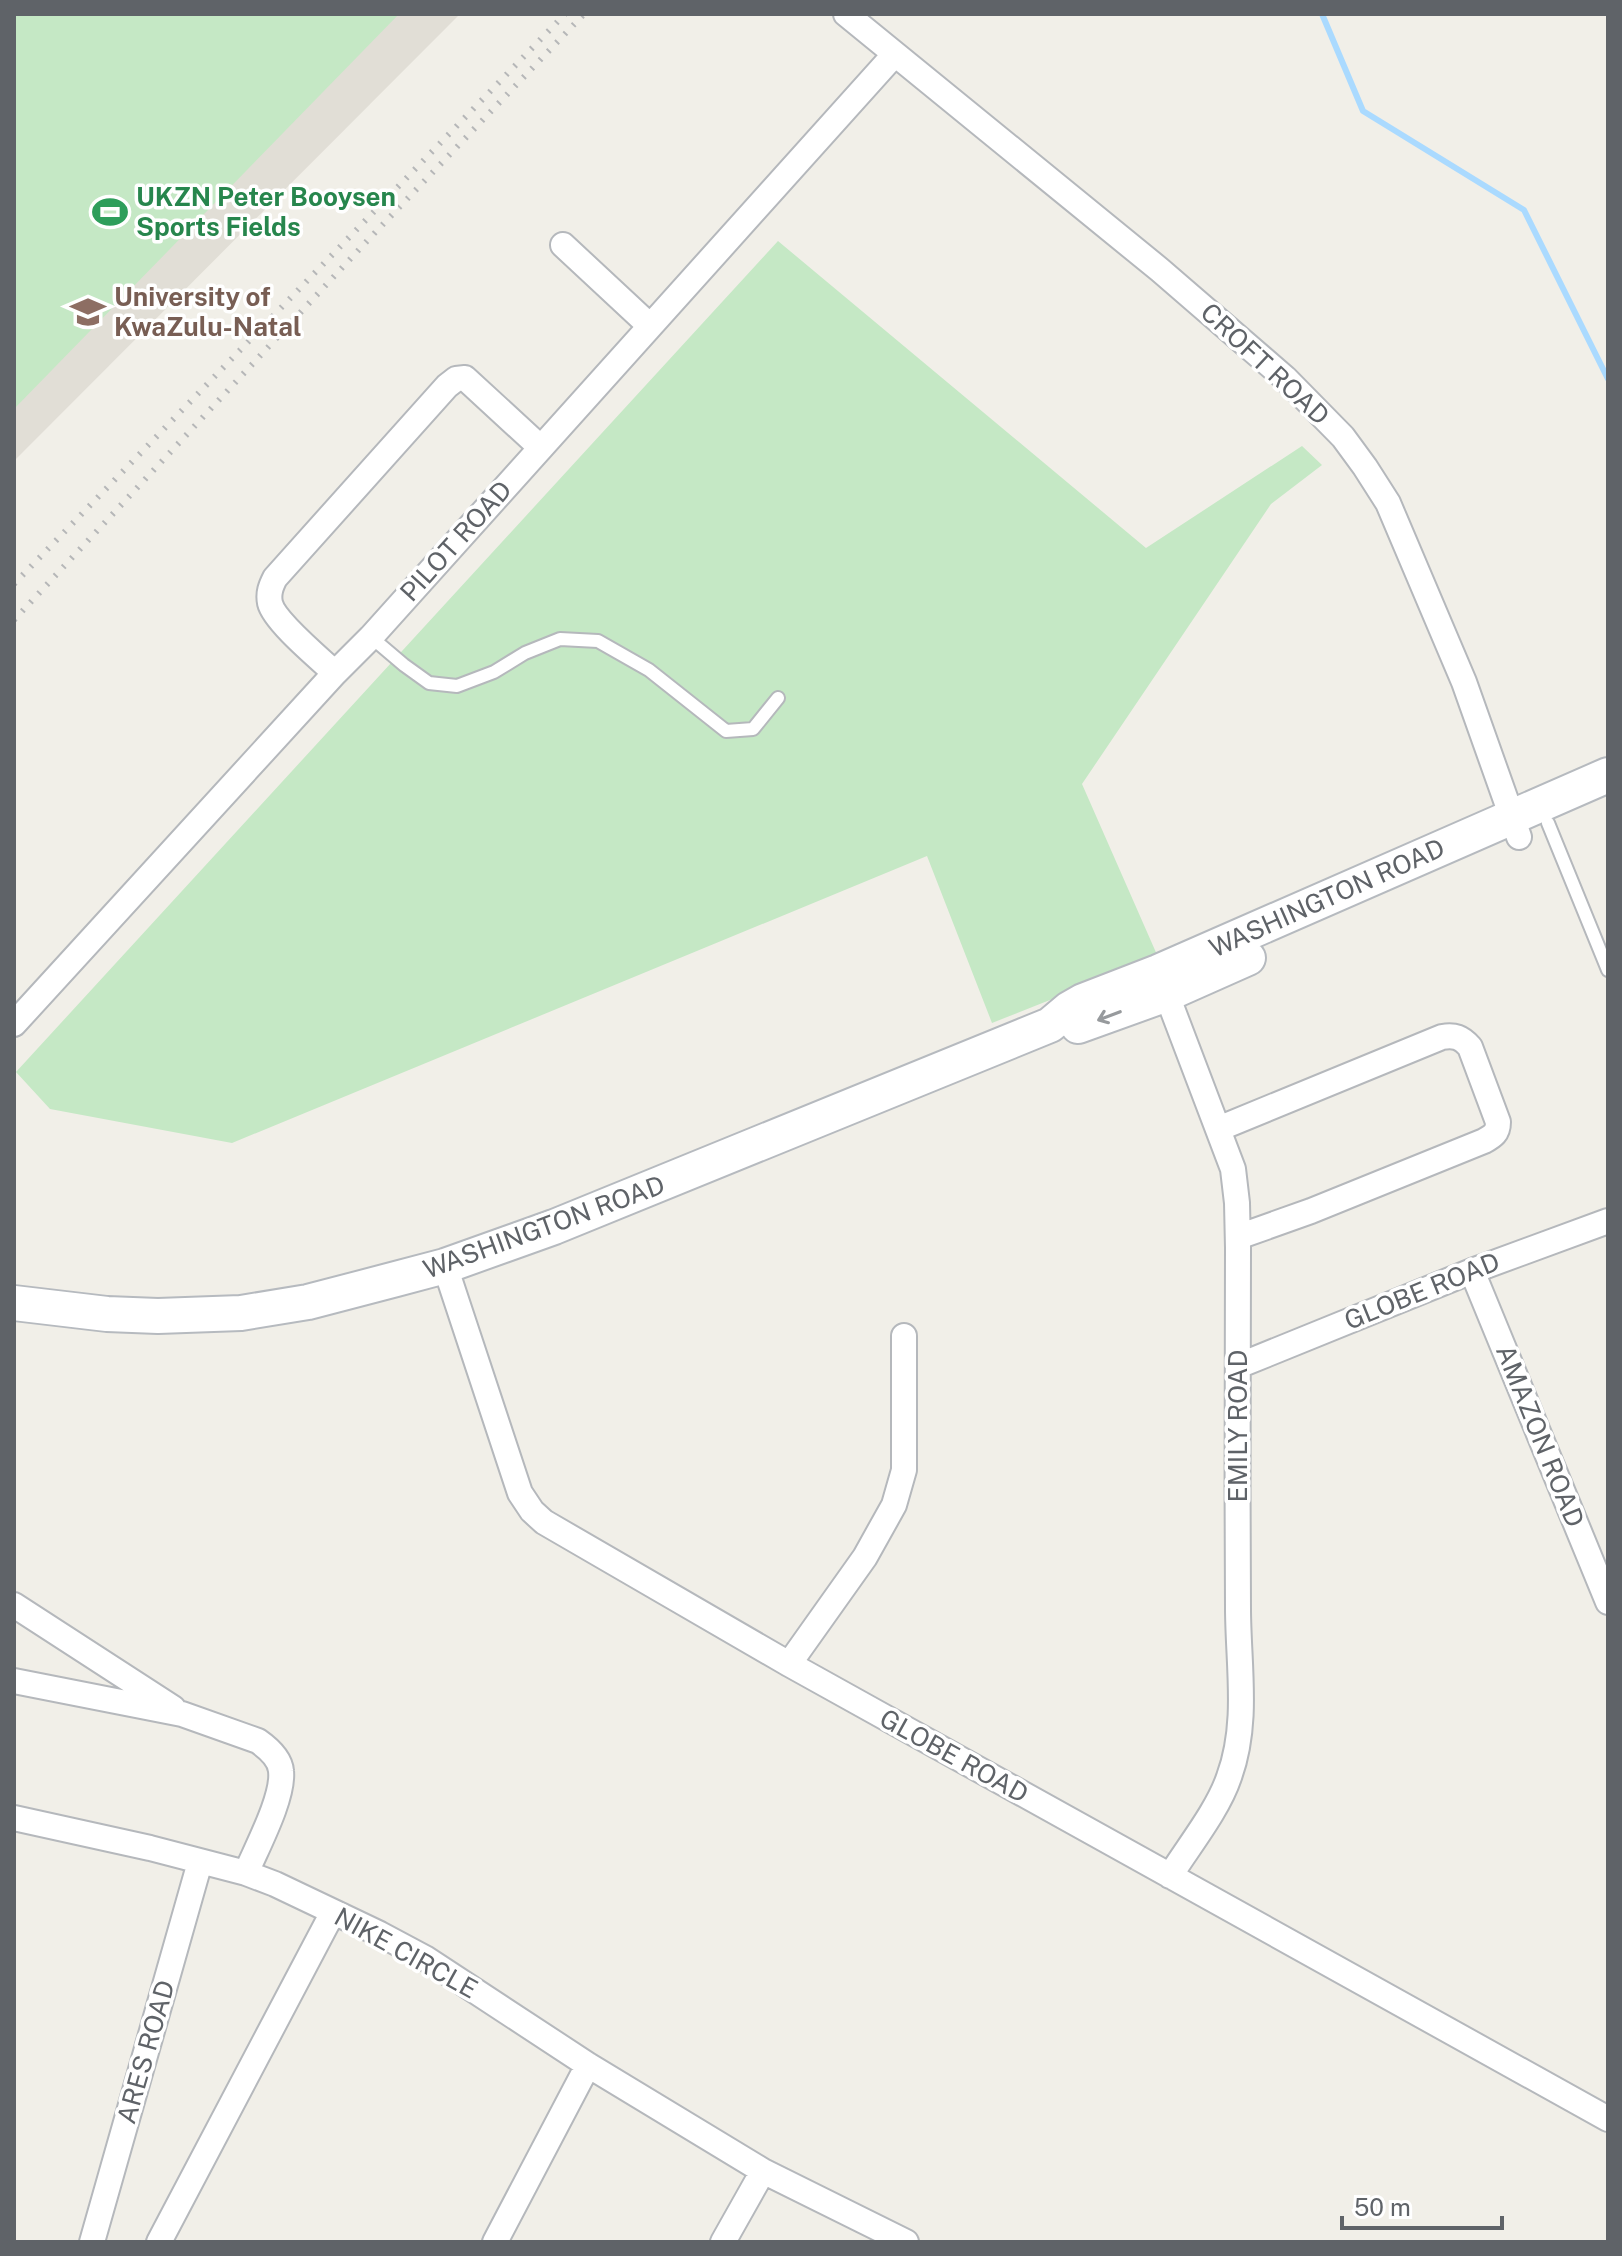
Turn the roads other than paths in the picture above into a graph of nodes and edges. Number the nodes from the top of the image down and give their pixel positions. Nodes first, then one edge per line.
1 (846, 14) edge
2 (894, 55) junction
3 (563, 245) dead end
4 (650, 326) junction
5 (540, 447) junction
6 (371, 637) junction
7 (335, 673) junction
8 (778, 698) dead end
9 (1608, 775) edge
10 (1608, 795) edge
11 (1526, 826) junction
12 (1608, 970) edge
13 (1163, 983) junction
14 (14, 1024) edge
15 (1218, 1129) junction
16 (1608, 1221) edge
17 (1238, 1237) junction
18 (445, 1266) junction
19 (1472, 1271) junction
20 (14, 1303) edge
21 (904, 1336) dead end
22 (1238, 1366) junction
23 (1608, 1602) edge
24 (14, 1605) edge
25 (789, 1664) junction
26 (14, 1681) edge
27 (182, 1714) junction
28 (14, 1818) edge
29 (200, 1862) junction
30 (246, 1873) junction
31 (1170, 1876) junction
32 (333, 1912) junction
33 (588, 2065) junction
34 (1608, 2119) edge
35 (763, 2171) junction
36 (92, 2242) edge
37 (159, 2242) edge
38 (495, 2242) edge
39 (723, 2242) edge
40 (906, 2242) edge

1 - 2 street, CROFT ROAD
2 - 4 street, PILOT ROAD
2 - 11 street, CROFT ROAD
3 - 4 street
4 - 5 street, PILOT ROAD
5 - 6 street, PILOT ROAD
5 - 7 street
6 - 7 street, PILOT ROAD
6 - 8 lane
7 - 14 street, PILOT ROAD
9 - 11 main road, WASHINGTON ROAD
10 - 11 main road, WASHINGTON ROAD
11 - 12 lane
11 - 13 main road, WASHINGTON ROAD
13 - 15 street, EMILY ROAD
13 - 18 main road, WASHINGTON ROAD
15 - 17 street, EMILY ROAD
15 - 17 street
16 - 19 street, GLOBE ROAD
17 - 22 street, EMILY ROAD
18 - 20 main road, WASHINGTON ROAD
18 - 25 street, GLOBE ROAD
19 - 22 street, GLOBE ROAD
19 - 23 street, AMAZON ROAD
21 - 25 street
22 - 31 street, EMILY ROAD
24 - 27 street
25 - 31 street, GLOBE ROAD
26 - 27 street
27 - 30 street
28 - 29 street, NIKE CIRCLE
29 - 30 street, NIKE CIRCLE
29 - 36 street, ARES ROAD
30 - 32 street, NIKE CIRCLE
31 - 34 street, GLOBE ROAD
32 - 33 street, NIKE CIRCLE
32 - 37 street
33 - 35 street, NIKE CIRCLE
33 - 38 street
35 - 39 street
35 - 40 street, NIKE CIRCLE

